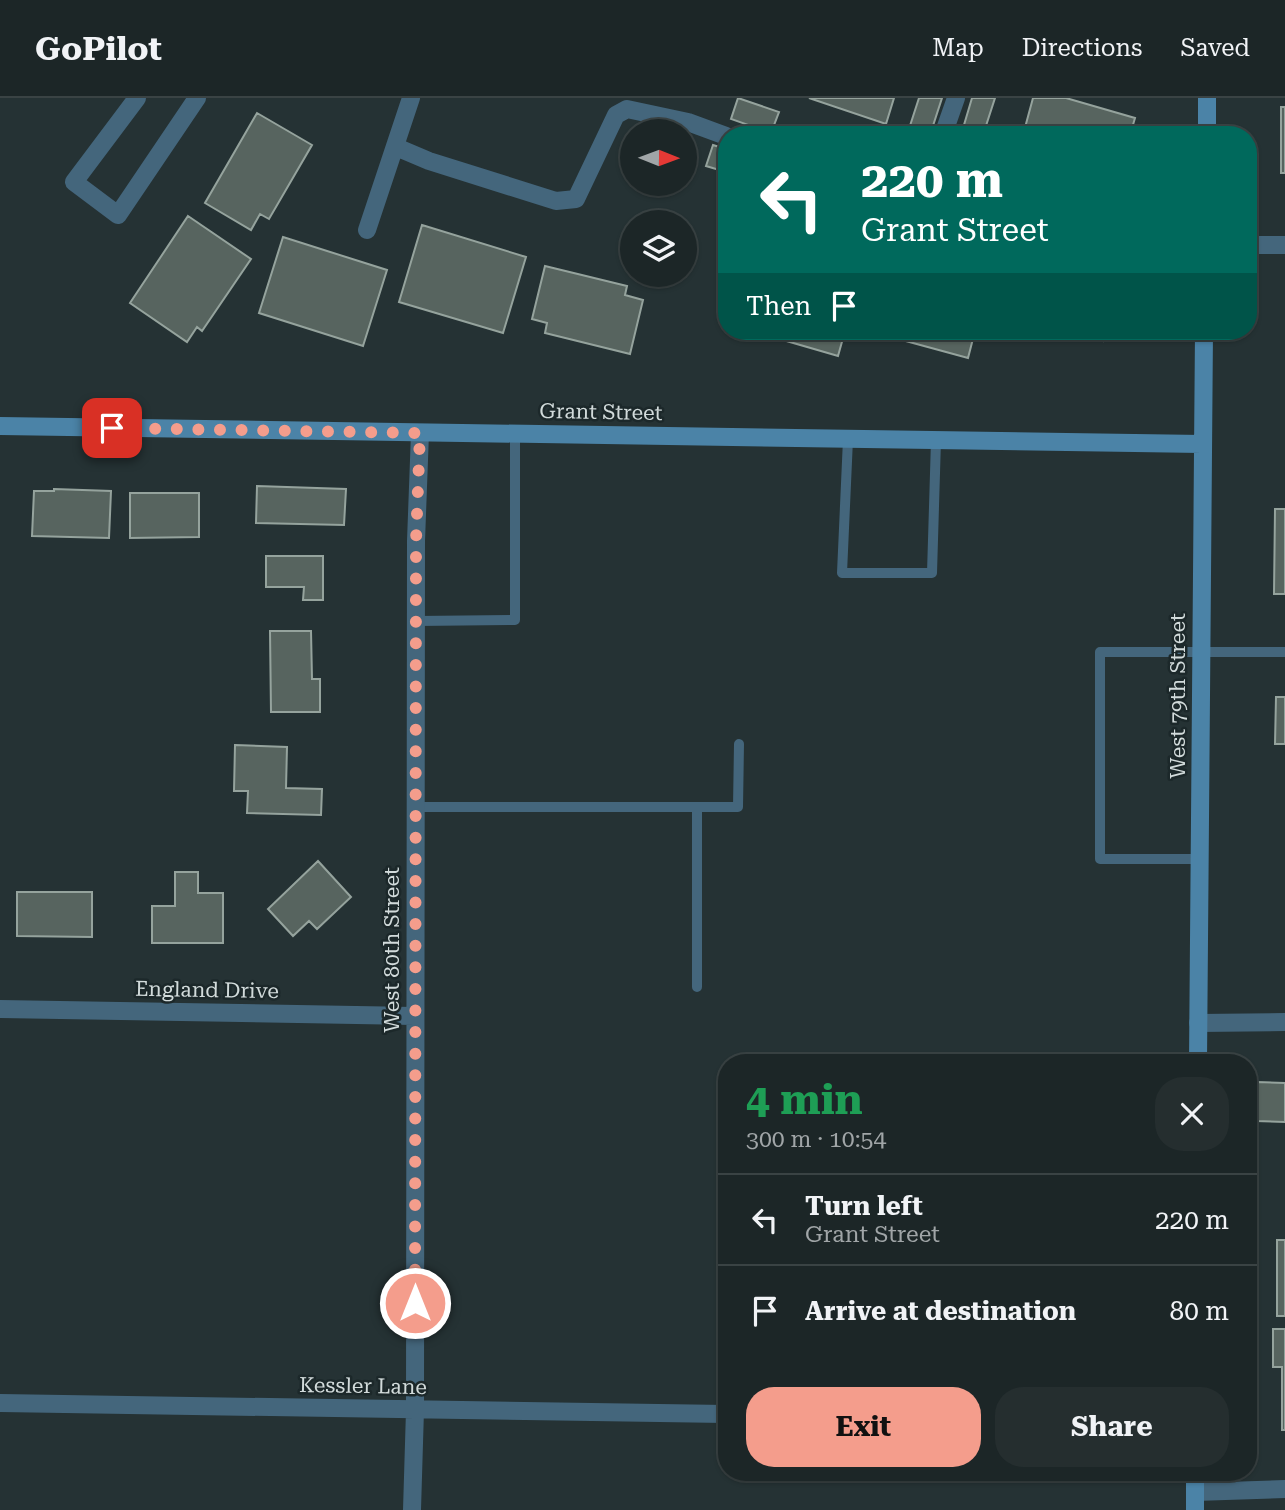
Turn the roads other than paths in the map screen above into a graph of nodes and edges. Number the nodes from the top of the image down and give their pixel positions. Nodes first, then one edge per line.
1 (137, 98) edge
2 (197, 98) edge
3 (411, 98) edge
4 (956, 98) edge
5 (1207, 98) edge
6 (946, 126) edge
7 (1207, 126) edge
8 (718, 133) edge
9 (396, 146) junction
10 (367, 230) dead end
11 (1257, 245) edge
12 (1285, 245) edge
13 (1203, 340) edge
14 (0, 426) edge
15 (420, 433) junction
16 (515, 434) junction
17 (848, 439) junction
18 (936, 440) junction
19 (1202, 444) junction
20 (416, 621) junction
21 (1200, 652) junction
22 (1285, 652) edge
23 (740, 744) dead end
24 (415, 807) junction
25 (697, 807) junction
26 (1199, 859) junction
27 (697, 988) dead end
28 (0, 1009) edge
29 (414, 1016) junction
30 (1285, 1022) edge
31 (1198, 1023) junction
32 (1198, 1054) edge
33 (0, 1404) edge
34 (415, 1410) junction
35 (718, 1414) edge
36 (1195, 1481) edge
37 (1285, 1489) edge
38 (1195, 1501) edge
39 (412, 1510) edge

1 - 2 street
3 - 9 street
4 - 6 street
5 - 7 street
8 - 9 street
9 - 10 street
11 - 12 street
13 - 19 street, West 79th Street
14 - 15 street, Grant Street
15 - 16 street, Grant Street
15 - 20 street, West 80th Street
16 - 17 street, Grant Street
16 - 20 lane
17 - 18 street, Grant Street
17 - 18 lane
18 - 19 street, Grant Street
19 - 21 street, West 79th Street
20 - 24 street, West 80th Street
21 - 22 lane
21 - 26 street, West 79th Street
21 - 26 lane
23 - 25 lane
24 - 25 lane
24 - 29 street, West 80th Street
25 - 27 lane
26 - 31 street, West 79th Street
28 - 29 street, England Drive
29 - 34 street, West 80th Street
30 - 31 street
31 - 32 street, West 79th Street
33 - 34 street, Kessler Lane
34 - 35 street, Kessler Lane
34 - 39 street, West 80th Street
36 - 38 street
37 - 38 street

